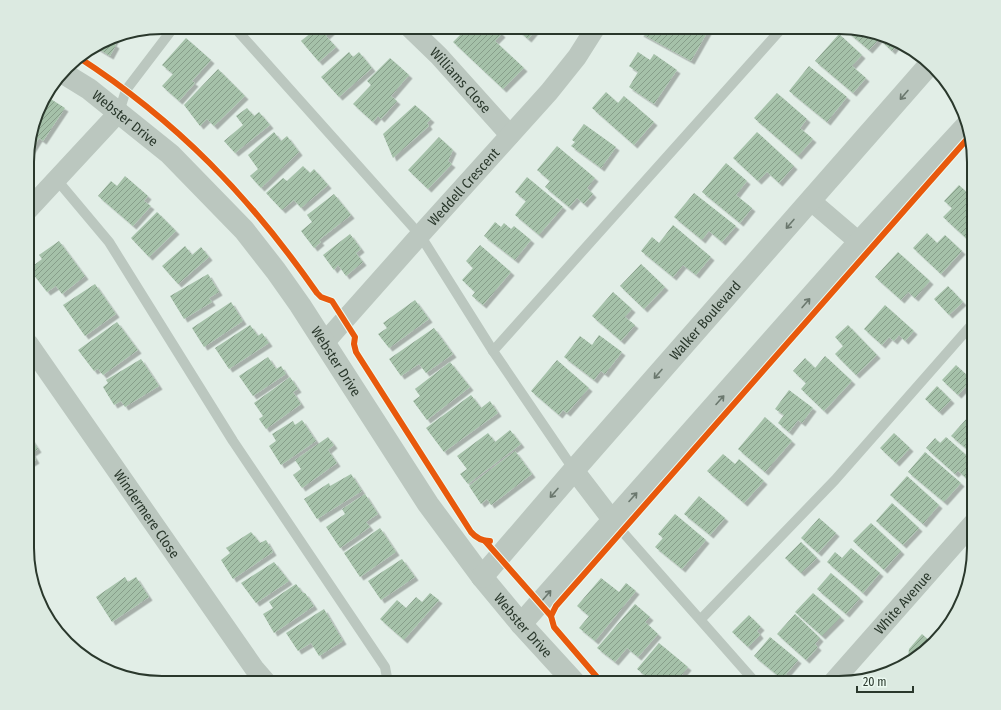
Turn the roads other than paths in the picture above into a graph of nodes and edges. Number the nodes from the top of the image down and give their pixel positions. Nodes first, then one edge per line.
1 (169, 34) edge
2 (240, 34) edge
3 (420, 34) edge
4 (592, 34) edge
5 (777, 34) edge
6 (926, 69) edge
7 (68, 76) edge
8 (119, 112) junction
9 (963, 130) edge
10 (510, 134) junction
11 (57, 180) junction
12 (811, 201) junction
13 (34, 204) edge
14 (420, 235) junction
15 (860, 242) junction
16 (967, 330) edge
17 (325, 342) junction
18 (493, 351) junction
19 (34, 352) edge
20 (574, 470) junction
21 (613, 521) junction
22 (967, 530) edge
23 (482, 577) junction
24 (701, 619) junction
25 (521, 624) junction
26 (261, 676) edge
27 (387, 676) edge
28 (569, 676) edge
29 (750, 676) edge
30 (838, 676) edge

1 - 8 lane
2 - 14 lane
3 - 10 street, Williams Close
4 - 10 street, Weddell Crescent
5 - 18 lane
6 -> 12 street, Walker Boulevard
7 - 8 street, Webster Drive
8 - 11 street
8 - 17 street, Webster Drive
9 - 15 street
10 - 14 street, Weddell Crescent
11 - 13 street
11 - 27 lane
12 - 15 street
12 -> 20 street, Walker Boulevard
14 - 17 street, Weddell Crescent
14 - 18 lane
21 -> 15 street
16 - 24 lane
17 - 23 street, Webster Drive
18 - 20 lane
19 - 26 street, Windermere Close
20 - 21 street
20 -> 23 street, Walker Boulevard
21 - 24 lane
25 -> 21 street
22 - 30 street, White Avenue
23 - 25 street, Webster Drive
24 - 29 lane
25 - 28 street, Webster Drive

